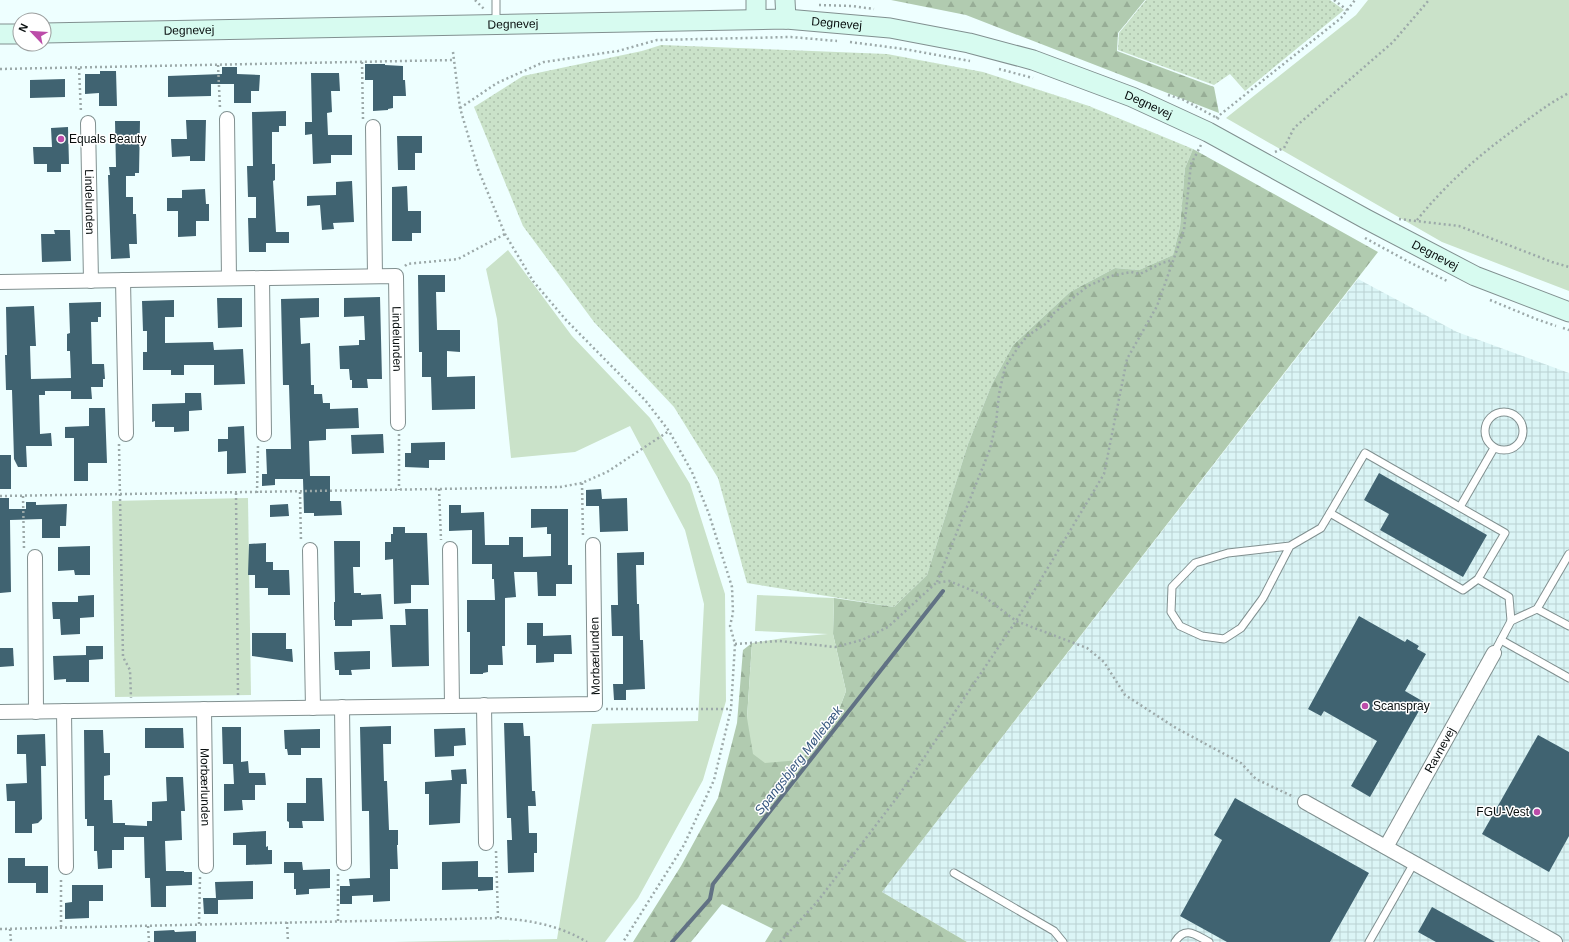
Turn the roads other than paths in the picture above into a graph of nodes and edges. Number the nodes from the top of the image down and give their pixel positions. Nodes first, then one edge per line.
1 (496, 0) edge
2 (756, 0) edge
3 (785, 9) edge
4 (756, 19) junction
5 (496, 25) junction
6 (52, 33) edge
7 (0, 34) edge
8 (12, 34) edge
9 (227, 119) road end
10 (88, 123) road end
11 (373, 127) road end
12 (375, 276) junction
13 (229, 278) junction
14 (262, 278) junction
15 (124, 280) junction
16 (91, 281) junction
17 (0, 282) edge
18 (1569, 312) edge
19 (398, 422) road end
20 (126, 434) road end
21 (264, 434) road end
22 (1494, 448) junction
23 (1460, 507) junction
24 (1330, 513) junction
25 (593, 545) road end
26 (1290, 546) junction
27 (450, 549) road end
28 (310, 550) road end
29 (1569, 554) edge
30 (34, 556) road end
31 (1478, 579) junction
32 (1537, 609) junction
33 (1511, 621) junction
34 (1569, 626) edge
35 (1501, 640) junction
36 (1494, 653) joint
37 (1569, 678) edge
38 (484, 705) junction
39 (452, 706) junction
40 (342, 707) junction
41 (313, 708) junction
42 (204, 709) junction
43 (64, 711) junction
44 (0, 712) edge
45 (36, 712) junction
46 (1305, 802) road end
47 (486, 843) road end
48 (1386, 847) junction
49 (344, 863) road end
50 (1414, 863) junction
51 (206, 866) road end
52 (66, 867) road end
53 (954, 873) dead end
54 (1064, 942) edge
55 (1175, 942) edge
56 (1209, 942) edge
57 (1369, 942) edge
58 (1555, 942) edge

1 - 5 lane
2 - 4 street
3 - 4 street, Degnevej
3 - 18 street, Degnevej
4 - 5 street, Degnevej
5 - 6 street, Degnevej
7 - 8 street
9 - 13 street
10 - 16 street, Lindelunden
11 - 12 street
12 - 14 street
12 - 19 street, Lindelunden
13 - 14 street
13 - 15 street
14 - 21 street
15 - 16 street
15 - 20 street
16 - 17 street
22 - 22 lane
22 - 23 lane
23 - 24 lane
23 - 31 lane
24 - 26 lane
24 - 31 lane
25 - 38 street, Morbærlunden
26 - 26 lane
27 - 39 street
28 - 41 street
29 - 32 lane
30 - 45 street
31 - 33 lane
32 - 33 lane
32 - 34 lane
33 - 35 lane
35 - 36 lane
35 - 37 lane
36 - 48 street, Ravnevej
38 - 39 street, Morbærlunden
38 - 47 street
39 - 40 street, Morbærlunden
40 - 41 street, Morbærlunden
40 - 49 street
41 - 42 street, Morbærlunden
42 - 43 street, Morbærlunden
42 - 51 street, Morbærlunden
43 - 45 street, Morbærlunden
43 - 52 street
44 - 45 street, Morbærlunden
46 - 48 street
48 - 50 street
50 - 57 lane
50 - 58 street
53 - 54 lane
55 - 56 lane

